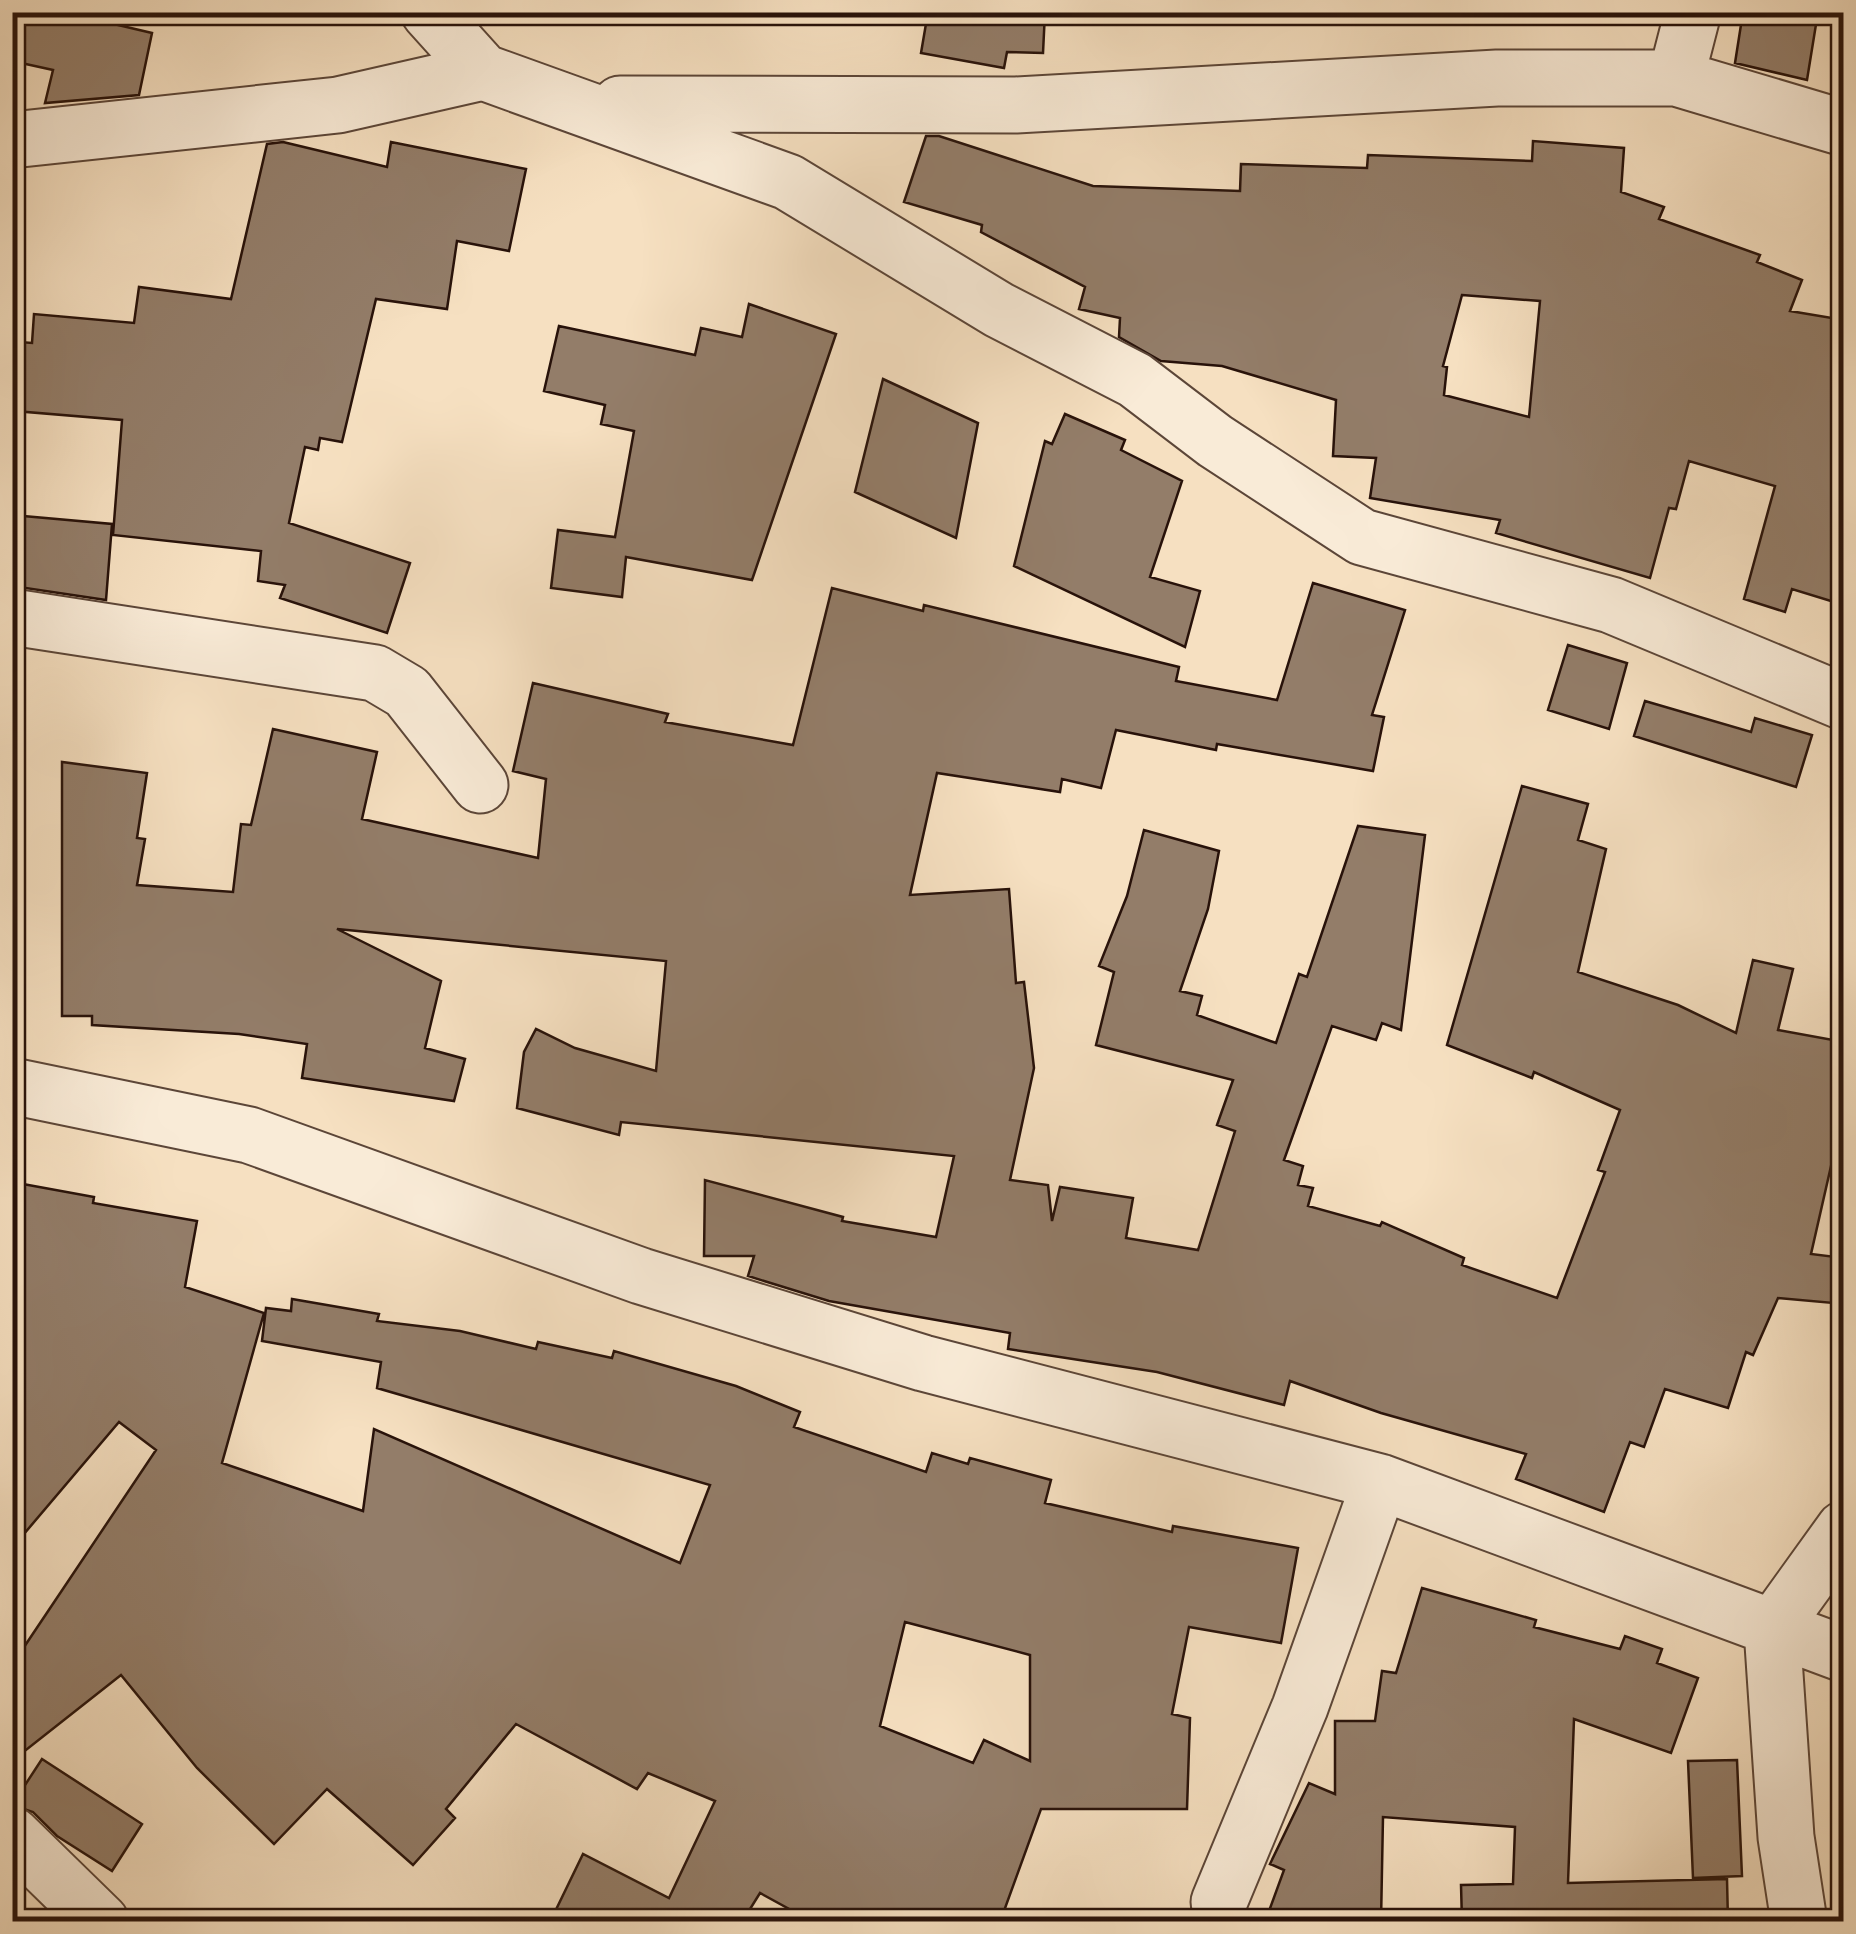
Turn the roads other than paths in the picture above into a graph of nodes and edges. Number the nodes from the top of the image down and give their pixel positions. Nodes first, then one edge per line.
1 (428, 12) edge
2 (1693, 12) edge
3 (482, 72) junction
4 (1676, 78) junction
5 (579, 103) junction
6 (1844, 128) edge
7 (12, 140) edge
8 (12, 617) edge
9 (1844, 702) edge
10 (480, 785) dead end
11 (12, 1086) edge
12 (1380, 1482) junction
13 (1844, 1529) edge
14 (1772, 1629) junction
15 (1844, 1654) edge
16 (12, 1835) edge
17 (1220, 1902) dead end
18 (101, 1922) edge
19 (1800, 1922) edge

1 - 3 street
2 - 4 street
3 - 5 street
3 - 7 street
4 - 5 street
4 - 6 street
5 - 9 street
8 - 10 street
11 - 12 street
12 - 14 street
12 - 17 street
13 - 14 street
14 - 15 street
14 - 19 street
16 - 18 street

